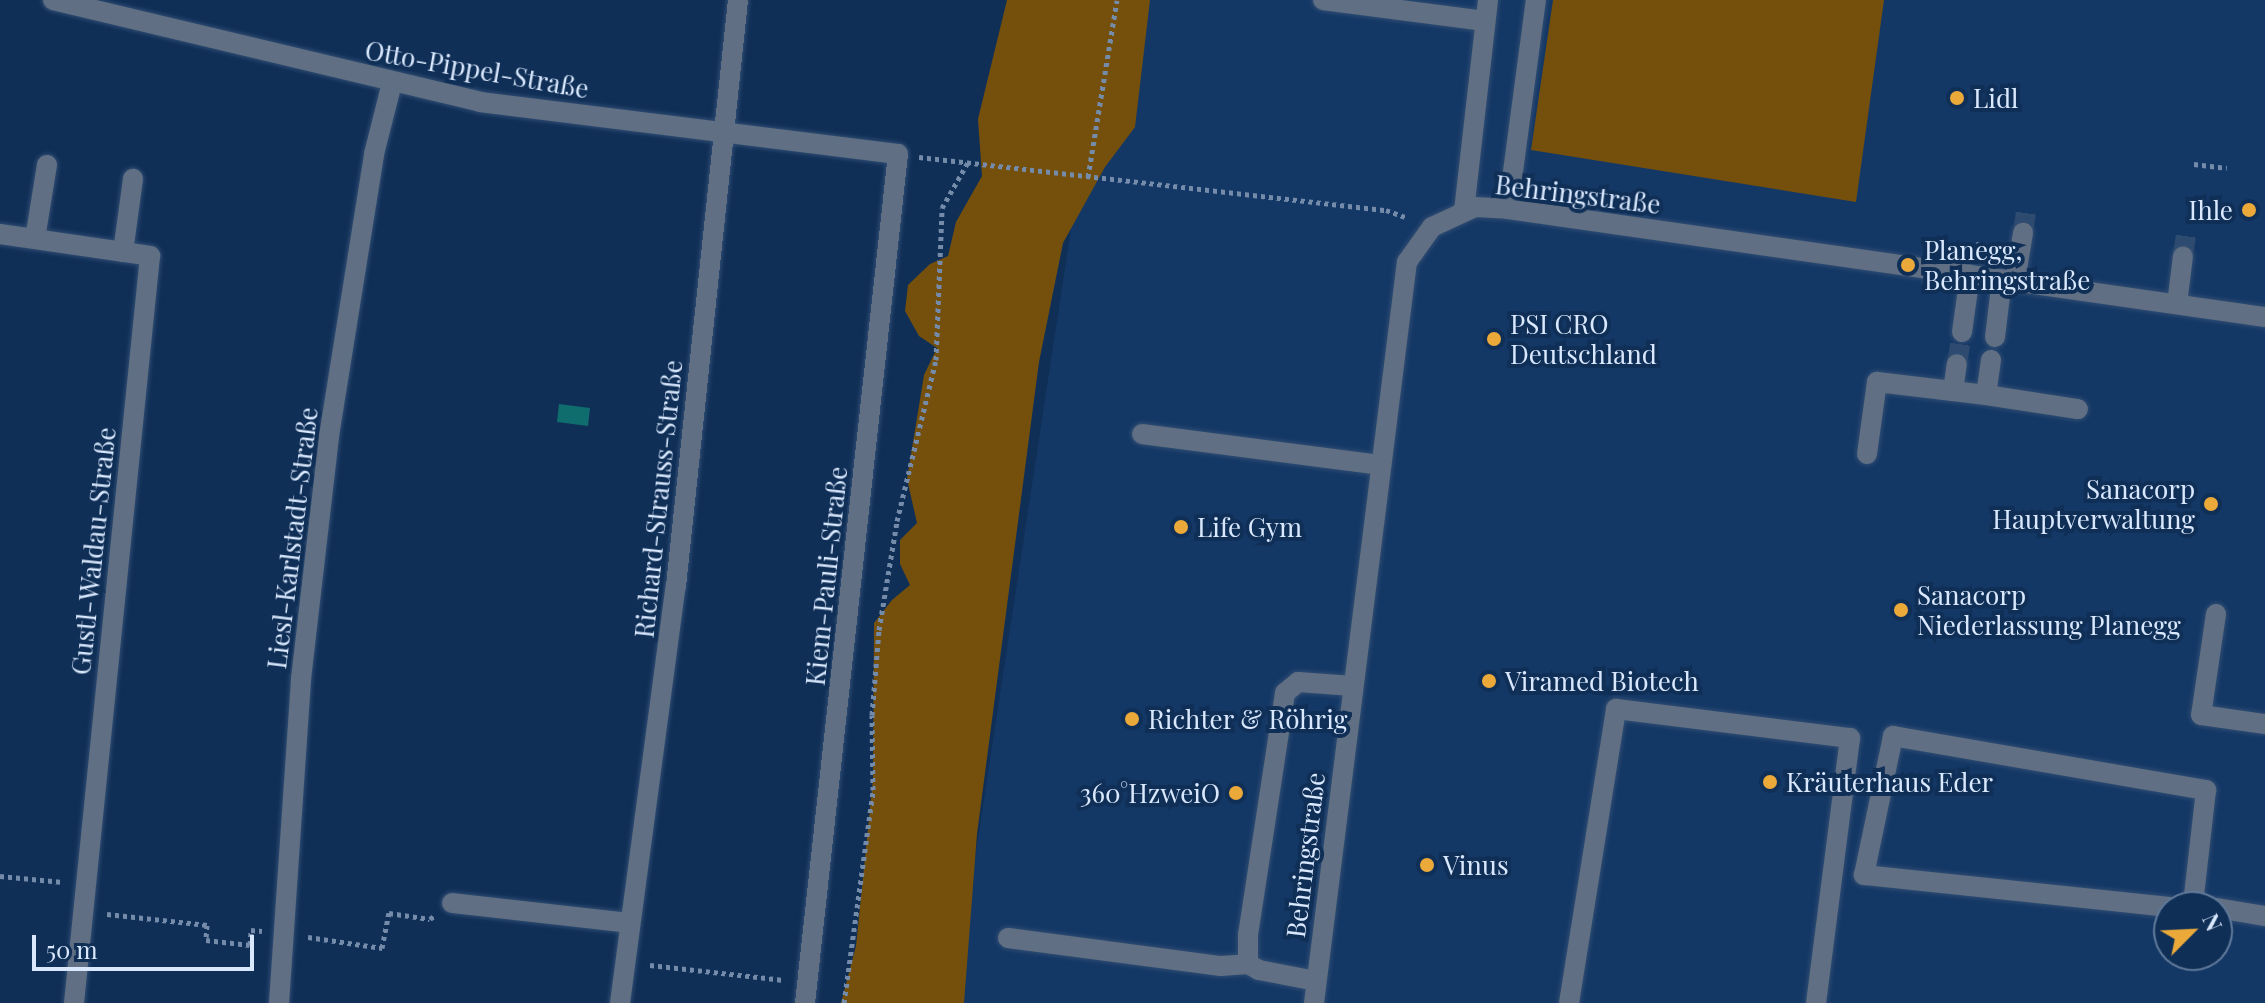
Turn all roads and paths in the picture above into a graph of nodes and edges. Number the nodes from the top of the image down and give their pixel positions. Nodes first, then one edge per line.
1 (53, 0) edge
2 (738, 0) edge
3 (1117, 0) edge
4 (1323, 0) edge
5 (1488, 0) edge
6 (1536, 0) edge
7 (1485, 21) junction
8 (392, 83) junction
9 (723, 135) junction
10 (898, 154) junction
11 (968, 162) junction
12 (2194, 164) dead end
13 (47, 165) dead end
14 (2227, 168) dead end
15 (1088, 177) junction
16 (133, 179) dead end
17 (1508, 209) junction
18 (1464, 211) junction
19 (1432, 227) junction
20 (2023, 233) tunnel mouth
21 (0, 234) edge
22 (35, 239) junction
23 (123, 252) junction
24 (2183, 256) tunnel mouth
25 (1970, 275) junction
26 (2009, 280) junction
27 (2177, 304) junction
28 (2265, 317) edge
29 (1962, 332) tunnel mouth
30 (1995, 337) dead end
31 (1991, 360) dead end
32 (1957, 364) tunnel mouth
33 (1953, 391) junction
34 (1986, 395) junction
35 (2078, 409) dead end
36 (1142, 434) dead end
37 (1867, 454) dead end
38 (1381, 465) junction
39 (2216, 614) dead end
40 (1353, 686) junction
41 (2265, 724) edge
42 (0, 876) edge
43 (85, 885) junction
44 (2203, 891) edge
45 (452, 903) joint
46 (2153, 905) edge
47 (82, 911) junction
48 (2233, 911) edge
49 (2265, 916) edge
50 (630, 923) junction
51 (283, 934) junction
52 (1008, 938) dead end
53 (625, 963) junction
54 (1248, 964) junction
55 (1316, 981) junction
56 (807, 982) junction
57 (74, 1003) edge
58 (279, 1003) edge
59 (620, 1003) edge
60 (805, 1003) edge
61 (844, 1003) edge
62 (1314, 1003) edge
63 (1569, 1003) edge
64 (1816, 1003) edge

1 - 8 street, Otto-Pippel-Straße
2 - 9 street, Richard-Strauss-Straße
3 - 15 path
4 - 7 street
5 - 7 street
6 - 17 street
7 - 18 street
8 - 9 street, Otto-Pippel-Straße
8 - 51 street, Liesl-Karlstadt-Straße
9 - 10 street, Otto-Pippel-Straße
9 - 50 street, Richard-Strauss-Straße
10 - 11 path
10 - 56 street, Kiem-Pauli-Straße
11 - 15 path
11 - 61 path
12 - 14 path
13 - 22 street
15 - 19 path
16 - 23 street
17 - 18 street, Behringstraße
17 - 25 street, Behringstraße
18 - 19 street, Behringstraße
19 - 38 street, Behringstraße
20 - 26 street
21 - 22 street, Gustl-Waldau-Straße
22 - 23 street, Gustl-Waldau-Straße
23 - 43 street, Gustl-Waldau-Straße
24 - 27 street
25 - 26 street, Behringstraße
25 - 29 street
26 - 27 street, Behringstraße
26 - 30 street
27 - 28 street, Behringstraße
31 - 34 street
32 - 33 street
33 - 34 street
33 - 37 street
34 - 35 street
36 - 38 street
38 - 40 street, Behringstraße
39 - 41 street
40 - 54 street
40 - 55 street, Behringstraße
42 - 43 path
43 - 47 street, Gustl-Waldau-Straße
44 - 46 street
45 - 50 street
45 - 51 path
47 - 51 path
47 - 57 street, Gustl-Waldau-Straße
48 - 49 street
50 - 53 street, Richard-Strauss-Straße
51 - 58 street, Liesl-Karlstadt-Straße
52 - 54 street
53 - 56 path
53 - 59 street, Richard-Strauss-Straße
54 - 55 street
55 - 62 street, Behringstraße
56 - 60 street, Kiem-Pauli-Straße
63 - 64 street

